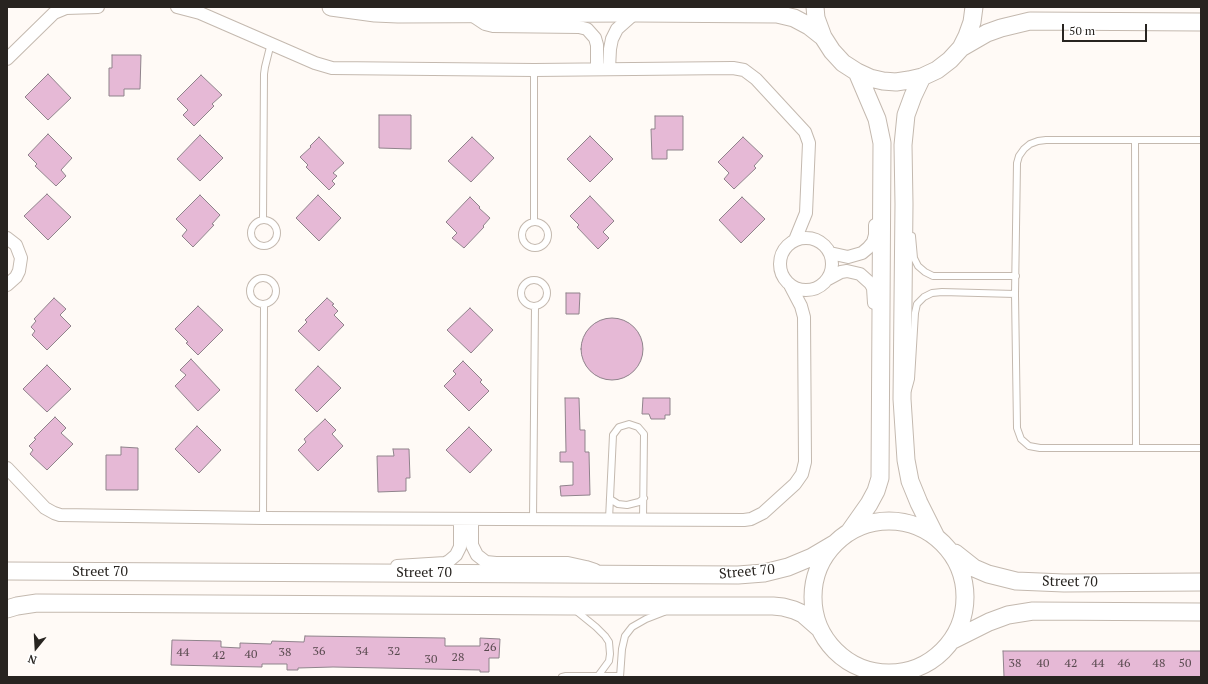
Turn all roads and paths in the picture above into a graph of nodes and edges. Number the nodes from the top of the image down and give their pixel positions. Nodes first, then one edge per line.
1 (98, 7) edge
2 (177, 7) edge
3 (331, 7) edge
4 (816, 7) edge
5 (974, 7) edge
6 (635, 13) junction
7 (470, 14) junction
8 (1201, 22) edge
9 (823, 37) junction
10 (271, 43) junction
11 (961, 48) junction
12 (7, 59) edge
13 (609, 69) junction
14 (534, 70) junction
15 (597, 70) junction
16 (857, 72) junction
17 (922, 77) junction
18 (1135, 140) junction
19 (1201, 140) edge
20 (883, 178) junction
21 (904, 204) junction
22 (806, 213) junction
23 (263, 220) junction
24 (910, 220) dead end
25 (534, 221) junction
26 (911, 228) dead end
27 (7, 238) edge
28 (795, 240) junction
29 (819, 241) junction
30 (830, 253) junction
31 (1016, 276) junction
32 (828, 279) junction
33 (7, 284) edge
34 (790, 285) junction
35 (816, 288) junction
36 (1015, 294) junction
37 (264, 305) junction
38 (535, 306) junction
39 (804, 317) junction
40 (881, 342) junction
41 (902, 400) junction
42 (1136, 448) junction
43 (1201, 448) edge
44 (7, 468) edge
45 (644, 498) junction
46 (610, 499) junction
47 (263, 518) junction
48 (460, 519) junction
49 (472, 519) junction
50 (533, 519) junction
51 (609, 520) junction
52 (643, 520) junction
53 (850, 531) junction
54 (934, 535) junction
55 (834, 544) junction
56 (948, 547) junction
57 (7, 570) edge
58 (324, 573) junction
59 (607, 575) junction
60 (1201, 582) edge
61 (571, 606) junction
62 (681, 606) junction
63 (7, 609) edge
64 (1201, 612) edge
65 (819, 628) junction
66 (953, 640) junction
67 (586, 676) edge
68 (598, 676) junction
69 (620, 676) edge
70 (562, 677) edge

1 - 12 street
2 - 10 street
3 - 7 main road
4 - 9 main road
5 - 11 main road
6 - 7 main road
6 - 9 main road
6 - 13 street
7 - 15 street
8 - 11 main road
9 - 16 main road
10 - 14 street
10 - 23 lane
11 - 17 main road
13 - 15 street
13 - 22 street
14 - 15 street
14 - 25 lane
16 - 17 main road
16 - 20 main road
17 - 21 main road
18 - 19 lane
18 - 31 lane
18 - 42 lane
20 - 30 street
20 - 40 main road
21 - 24 lane
21 - 41 main road
22 - 28 street
22 - 29 street
23 - 23 lane
25 - 25 lane
26 - 31 lane
27 - 33 street
28 - 29 street
28 - 34 street
29 - 30 street
30 - 32 street
31 - 36 lane
32 - 35 street
32 - 40 street
34 - 35 street
34 - 39 street
35 - 39 street
36 - 41 lane
36 - 42 lane
37 - 37 lane
37 - 47 lane
38 - 38 lane
38 - 50 lane
39 - 52 street
40 - 53 main road
41 - 54 main road
42 - 43 lane
44 - 47 street
45 - 46 lane
45 - 46 lane
45 - 52 lane
46 - 51 lane
47 - 48 street
48 - 49 street
48 - 58 street
49 - 50 street
49 - 59 street
50 - 51 street
51 - 52 street
53 - 54 main road
53 - 55 main road
54 - 56 main road, Street 70
55 - 59 main road, Street 70
55 - 65 main road
56 - 60 main road, Street 70
56 - 66 main road
57 - 58 main road, Street 70
58 - 59 main road, Street 70
61 - 62 main road
61 - 63 main road
61 - 68 lane
62 - 65 main road
62 - 69 lane
64 - 66 main road, Street 70
65 - 66 main road
67 - 68 lane
67 - 70 lane
68 - 69 lane

